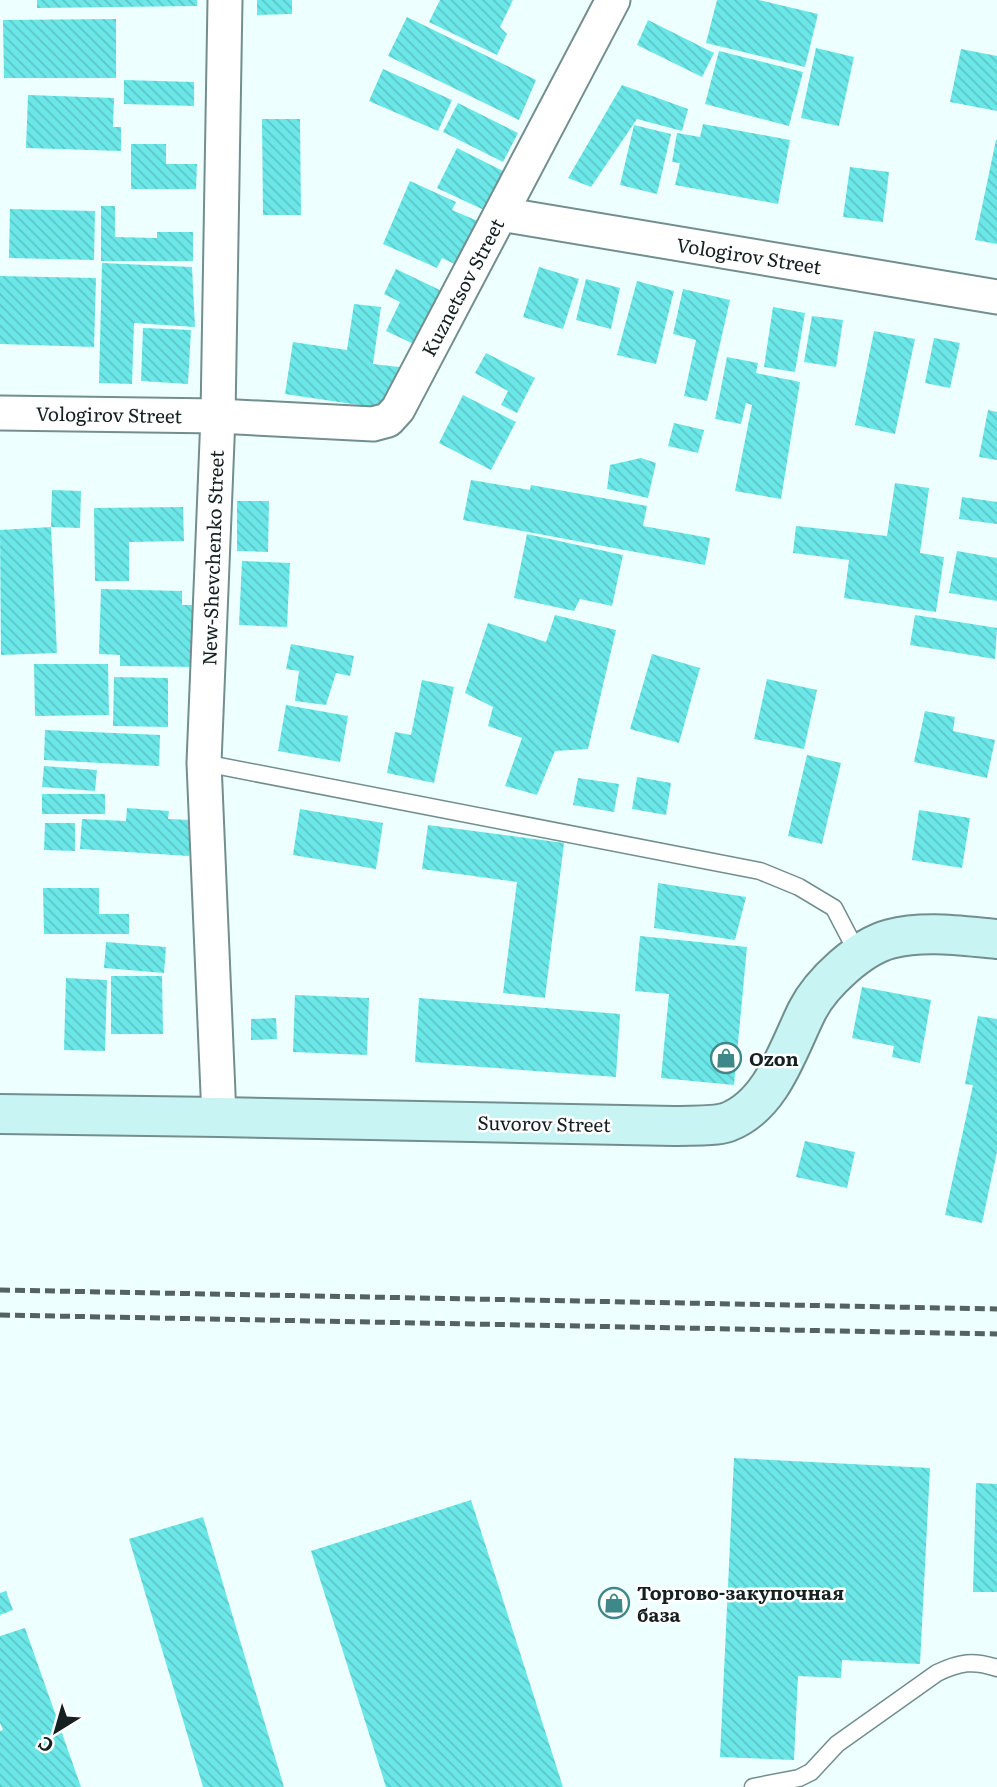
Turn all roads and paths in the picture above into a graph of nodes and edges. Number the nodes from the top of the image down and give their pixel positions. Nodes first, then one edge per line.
1 (225, 0) edge
2 (613, 0) edge
3 (501, 214) junction
4 (997, 297) edge
5 (0, 412) edge
6 (218, 416) junction
7 (204, 763) junction
8 (997, 939) edge
9 (858, 954) junction
10 (0, 1114) edge
11 (219, 1117) junction
12 (997, 1668) edge
13 (753, 1787) edge

1 - 6 street, New-Shevchenko Street
2 - 3 street, Kuznetsov Street
3 - 4 street, Vologirov Street
3 - 6 street, Kuznetsov Street
5 - 6 street, Vologirov Street
6 - 7 street, New-Shevchenko Street
7 - 9 lane
7 - 11 street, New-Shevchenko Street
8 - 9 street, Suvorov Street
9 - 11 street, Suvorov Street
10 - 11 street, Suvorov Street
12 - 13 lane

